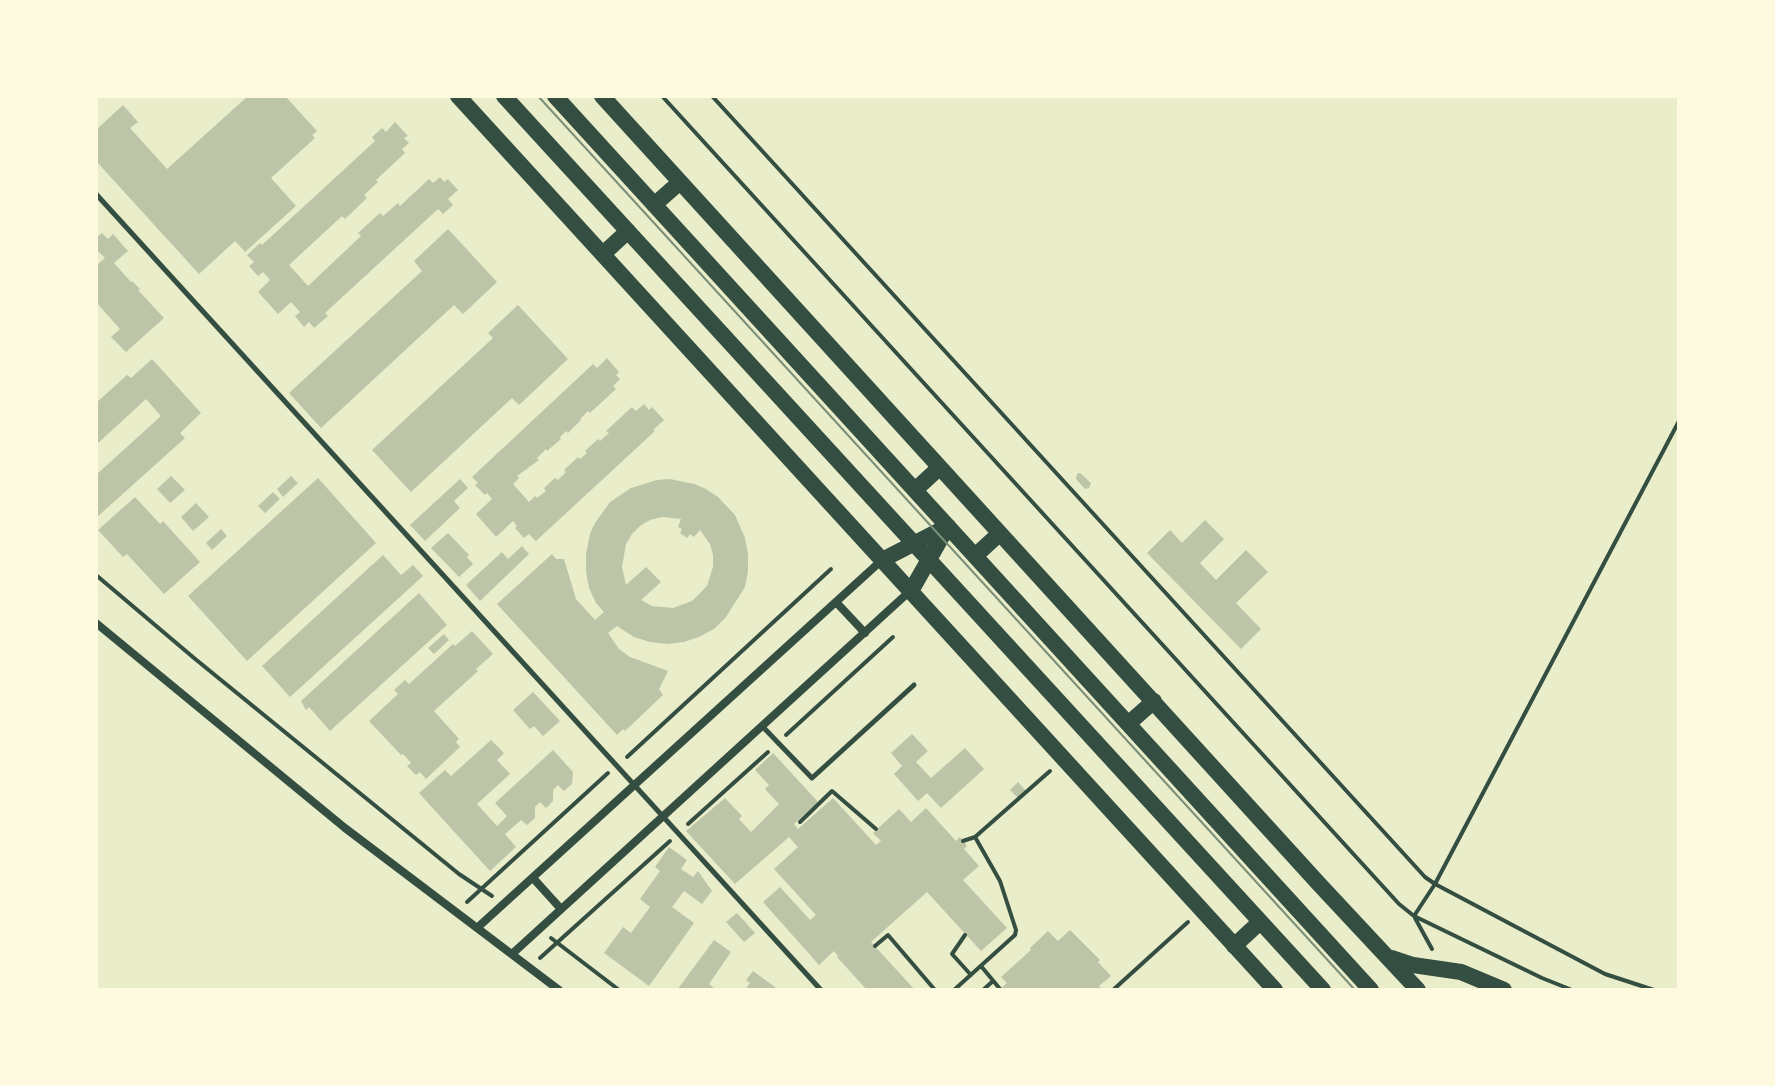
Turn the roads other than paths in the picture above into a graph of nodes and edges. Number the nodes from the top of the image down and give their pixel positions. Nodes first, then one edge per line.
1 (458, 96) edge
2 (504, 96) edge
3 (555, 96) edge
4 (602, 96) edge
5 (680, 182) junction
6 (96, 194) edge
7 (654, 205) junction
8 (628, 231) junction
9 (603, 254) junction
10 (939, 468) junction
11 (915, 490) junction
12 (948, 526) junction
13 (999, 534) junction
14 (914, 543) junction
15 (975, 556) junction
16 (929, 559) junction
17 (882, 560) junction
18 (911, 591) junction
19 (836, 602) junction
20 (96, 623) edge
21 (865, 633) junction
22 (914, 685) dead end
23 (1154, 701) junction
24 (1128, 724) junction
25 (763, 727) junction
26 (636, 785) junction
27 (665, 816) junction
28 (533, 878) junction
29 (561, 909) junction
30 (1260, 922) junction
31 (477, 928) junction
32 (1234, 946) junction
33 (1384, 953) junction
34 (512, 954) junction
35 (559, 990) edge
36 (821, 990) edge
37 (1275, 990) edge
38 (1323, 990) edge
39 (1371, 990) edge
40 (1418, 990) edge
41 (1504, 990) edge

1 - 9 highway
2 - 8 highway
3 - 7 highway
4 - 5 highway
5 - 7 highway
5 - 10 highway
6 - 26 lane
7 - 11 highway
8 - 9 highway
8 - 14 highway
9 - 17 highway
10 - 11 highway
10 - 13 highway
11 - 12 highway
12 - 14 highway
12 - 15 highway
12 - 16 highway
13 - 15 highway
13 - 23 highway
14 - 16 highway
14 - 17 highway
15 - 24 highway
16 - 18 highway
16 - 30 highway
17 - 18 highway
17 - 19 street
18 - 21 street
18 - 32 highway
19 - 21 street
19 - 26 street
20 - 31 street
21 - 25 street
22 - 25 lane
23 - 24 highway
23 - 33 highway
24 - 39 highway
25 - 27 street
26 - 27 lane
26 - 28 street
27 - 29 street
27 - 36 lane
28 - 29 street
28 - 31 street
29 - 34 street
30 - 32 highway
30 - 38 highway
31 - 34 street
32 - 37 highway
33 - 40 highway
33 - 41 highway
34 - 35 street

